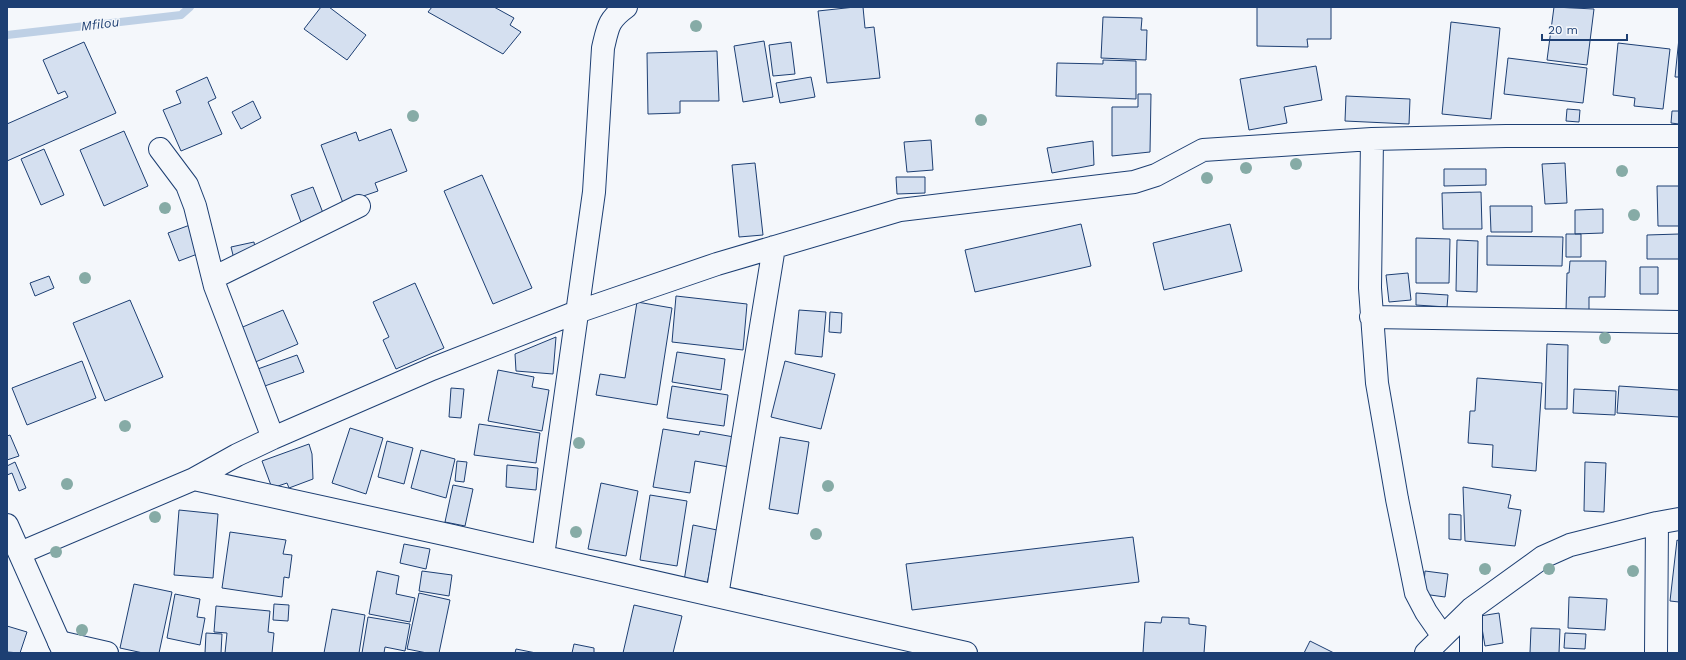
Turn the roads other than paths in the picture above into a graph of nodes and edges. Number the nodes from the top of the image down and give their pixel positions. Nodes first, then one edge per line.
1 (626, 7) edge
2 (1679, 136) edge
3 (1372, 139) junction
4 (160, 148) dead end
5 (359, 206) dead end
6 (774, 247) junction
7 (213, 278) junction
8 (576, 312) junction
9 (1371, 317) junction
10 (1679, 322) edge
11 (272, 438) junction
12 (194, 479) junction
13 (1679, 519) edge
14 (1657, 523) junction
15 (7, 525) edge
16 (20, 553) junction
17 (543, 556) junction
18 (717, 596) junction
19 (1471, 609) junction
20 (1442, 635) junction
21 (61, 647) edge
22 (107, 653) edge
23 (966, 653) edge
24 (1426, 653) edge
25 (1471, 653) edge
26 (1656, 653) edge

1 - 8 street
2 - 3 street
3 - 6 street
3 - 9 street
4 - 7 street
5 - 7 street
6 - 8 street
6 - 18 street
7 - 11 street
8 - 11 street
8 - 17 street
9 - 10 street
9 - 20 street
11 - 12 street
12 - 16 street
12 - 17 street
13 - 14 street
14 - 19 street
14 - 26 street
15 - 16 street
16 - 21 street
17 - 18 street
18 - 23 street
19 - 20 street
19 - 25 street
20 - 24 street
21 - 22 street

